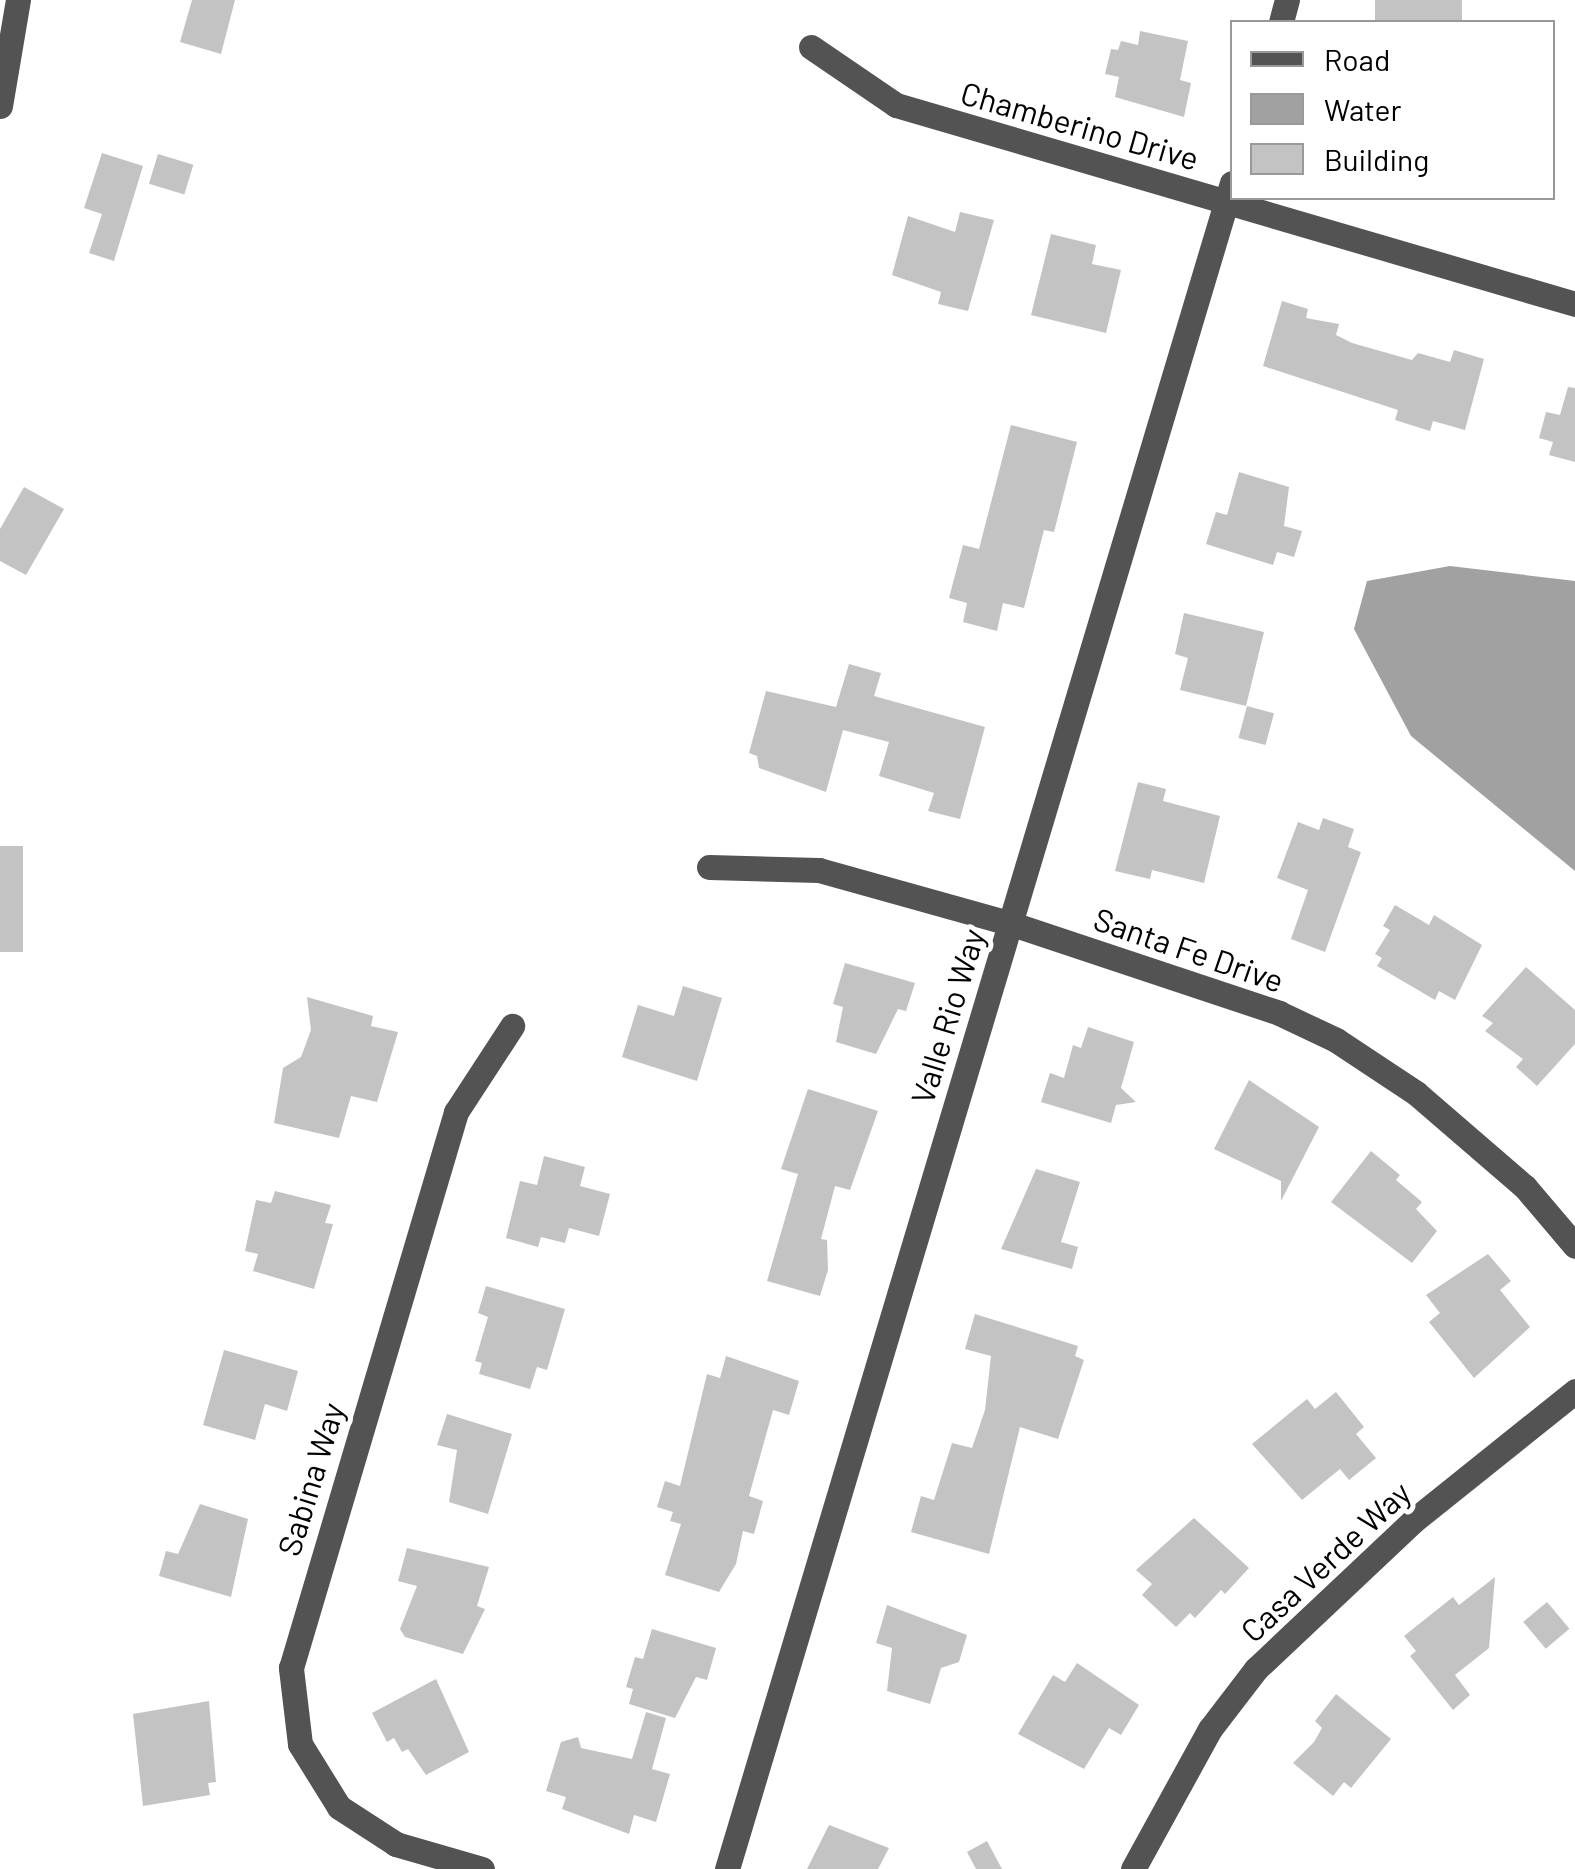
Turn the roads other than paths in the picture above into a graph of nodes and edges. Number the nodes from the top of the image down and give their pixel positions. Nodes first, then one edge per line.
1 (18, 0) edge
2 (812, 47) dead end
3 (0, 106) edge
4 (1230, 193) edge
5 (1252, 200) edge
6 (1575, 304) edge
7 (708, 867) dead end
8 (1009, 923) junction
9 (512, 1026) dead end
10 (1575, 1246) edge
11 (1575, 1391) edge
12 (482, 1869) edge
13 (727, 1869) edge
14 (1133, 1869) edge

1 - 3 street
2 - 4 street, Chamberino Drive
4 - 8 street, Valle Rio Way
5 - 6 street, Chamberino Drive
7 - 8 street, Santa Fe Drive
8 - 10 street, Santa Fe Drive
8 - 13 street, Valle Rio Way
9 - 12 street, Sabina Way
11 - 14 street, Casa Verde Way

